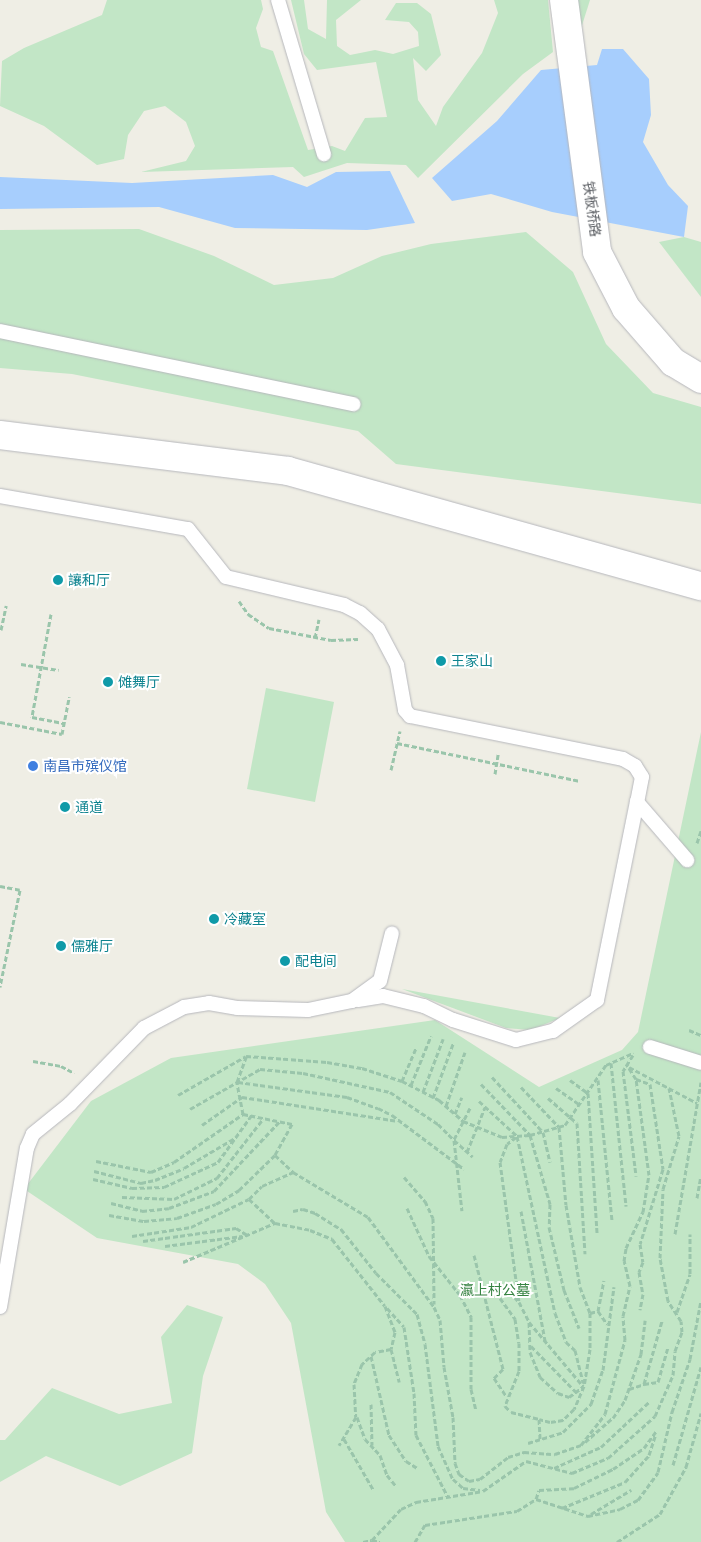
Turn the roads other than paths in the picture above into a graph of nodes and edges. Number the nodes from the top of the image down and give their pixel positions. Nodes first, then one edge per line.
1 (278, 0) edge
2 (564, 0) edge
3 (324, 154) dead end
4 (0, 331) edge
5 (701, 379) edge
6 (354, 404) dead end
7 (0, 435) edge
8 (0, 496) edge
9 (701, 586) edge
10 (637, 802) junction
11 (687, 860) dead end
12 (392, 933) dead end
13 (352, 1001) junction
14 (650, 1047) road end
15 (701, 1063) edge
16 (0, 1306) edge

1 - 3 lane
2 - 5 street, 铁板桥路
4 - 6 lane
7 - 9 street
8 - 10 lane
10 - 11 lane
10 - 13 lane
12 - 13 lane
13 - 16 lane
14 - 15 lane

